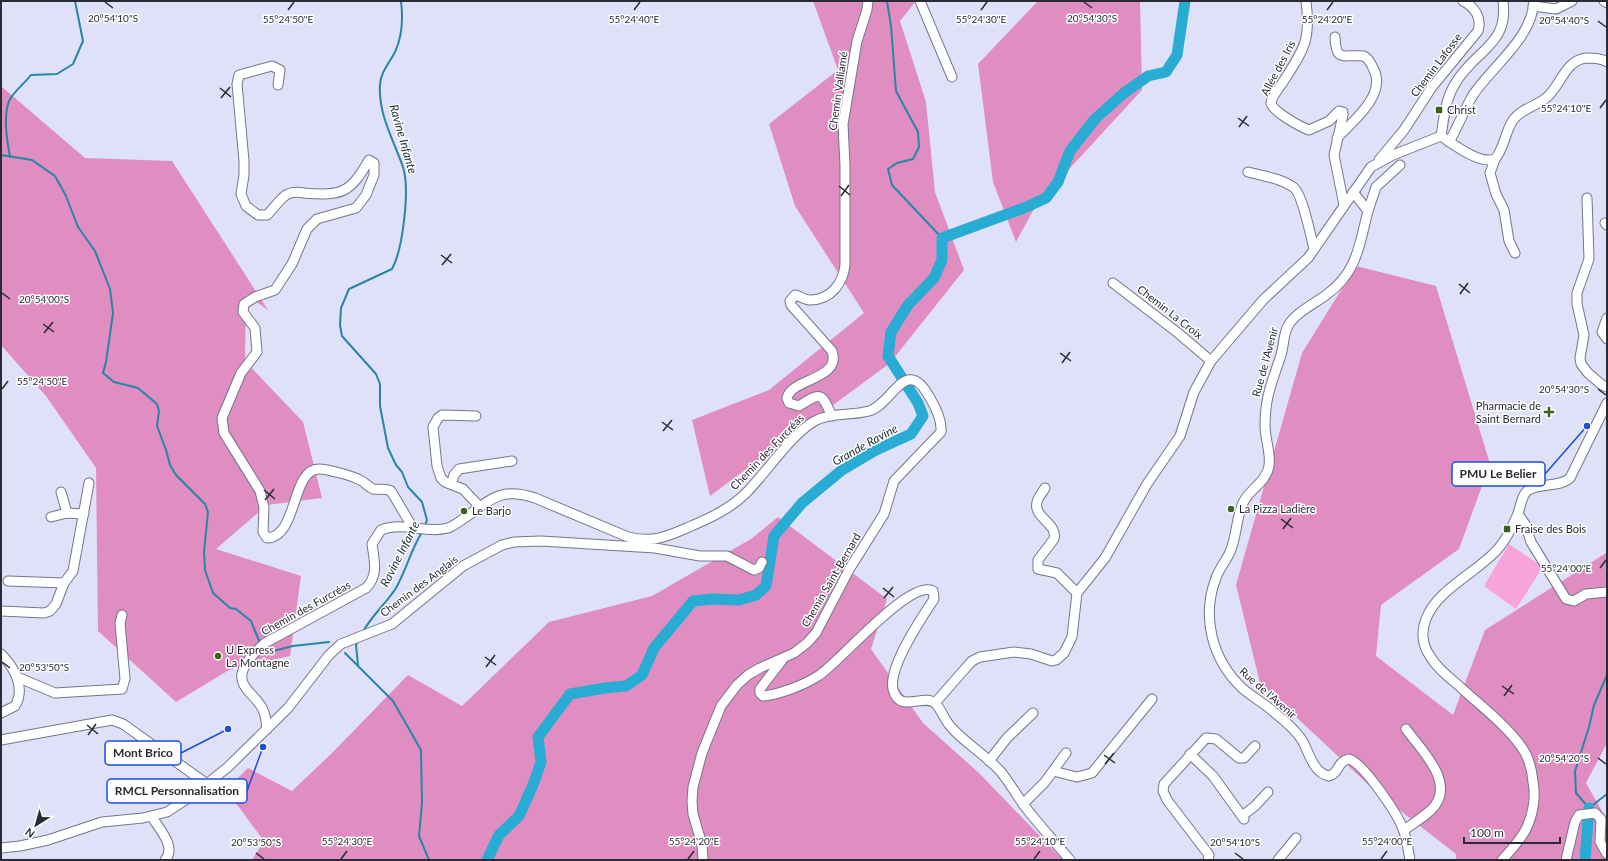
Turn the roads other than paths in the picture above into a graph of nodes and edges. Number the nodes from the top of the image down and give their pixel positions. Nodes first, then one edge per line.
1 (868, 1) edge
2 (920, 1) edge
3 (1306, 1) edge
4 (1463, 1) edge
5 (1503, 1) edge
6 (1572, 1) edge
7 (1604, 1) edge
8 (1534, 3) edge
9 (1607, 3) edge
10 (1335, 36) dead end
11 (1607, 62) edge
12 (952, 77) dead end
13 (278, 85) dead end
14 (1441, 136) junction
15 (1337, 139) junction
16 (1449, 142) junction
17 (1494, 159) junction
18 (1376, 163) junction
19 (1400, 165) dead end
20 (1248, 172) dead end
21 (1353, 192) junction
22 (1587, 198) dead end
23 (1344, 205) junction
24 (1368, 211) junction
25 (1314, 249) junction
26 (1515, 253) dead end
27 (1113, 283) dead end
28 (1607, 318) edge
29 (1607, 339) edge
30 (1211, 362) junction
31 (898, 385) joint
32 (1607, 387) edge
33 (1607, 403) edge
34 (476, 416) dead end
35 (832, 416) junction
36 (512, 461) dead end
37 (89, 483) dead end
38 (452, 484) junction
39 (1045, 488) dead end
40 (61, 492) dead end
41 (480, 507) junction
42 (67, 513) junction
43 (84, 514) junction
44 (1518, 514) junction
45 (51, 517) dead end
46 (422, 529) junction
47 (619, 534) junction
48 (641, 540) junction
49 (623, 548) junction
50 (762, 562) dead end
51 (8, 581) dead end
52 (64, 583) junction
53 (1607, 592) edge
54 (1077, 593) junction
55 (1, 611) edge
56 (122, 615) dead end
57 (1, 654) edge
58 (783, 659) junction
59 (17, 677) junction
60 (1152, 699) dead end
61 (935, 703) junction
62 (1, 713) edge
63 (1033, 713) dead end
64 (267, 728) junction
65 (1406, 730) dead end
66 (1, 740) edge
67 (1256, 746) dead end
68 (1066, 753) dead end
69 (1190, 754) junction
70 (989, 760) junction
71 (1053, 771) junction
72 (207, 784) junction
73 (1268, 792) dead end
74 (1023, 804) junction
75 (152, 817) junction
76 (1404, 830) junction
77 (1296, 838) dead end
78 (1, 848) edge
79 (1607, 854) edge
80 (165, 860) edge
81 (703, 860) edge
82 (1070, 860) edge
83 (1208, 860) edge
84 (1278, 860) edge
85 (1410, 860) edge
86 (1502, 860) edge
87 (1566, 860) edge

1 - 35 street, Chemin Valliamé
2 - 12 street
3 - 15 street, Allée des Iris
4 - 18 street, Chemin Lafosse
5 - 14 street
6 - 8 street
7 - 9 street
8 - 16 street
10 - 15 street
11 - 17 street
13 - 46 street
14 - 16 street
14 - 18 street
15 - 23 street, Allée des Iris
16 - 17 street
17 - 26 street
18 - 21 street, Chemin Lafosse
19 - 24 street
20 - 25 street
21 - 23 street, Chemin Lafosse
21 - 24 street
22 - 32 street
23 - 25 street, Chemin Lafosse
24 - 76 street, Rue de l'Avenir
25 - 30 street, Chemin Lafosse
27 - 30 street, Chemin La Croix
28 - 29 street
30 - 54 street, Chemin Lafosse
31 - 35 street, Chemin des Furcréas
31 - 58 street, Chemin Saint-Bernard
33 - 44 street
34 - 38 street
35 - 48 street, Chemin des Furcréas
36 - 38 street
37 - 43 street
38 - 41 street
39 - 54 street
40 - 42 street
41 - 46 street, Chemin des Furcréas
41 - 47 street, Chemin des Furcréas
42 - 43 street
42 - 45 street
43 - 52 street
44 - 53 street
44 - 86 street
46 - 64 street, Chemin des Furcréas
47 - 48 street, Chemin des Furcréas
47 - 49 street
48 - 49 street, Chemin des Anglais
49 - 50 street, Chemin des Anglais
49 - 64 street, Chemin des Anglais
51 - 52 street
52 - 55 street
54 - 61 street
56 - 59 street
57 - 59 street
58 - 61 street
58 - 81 street, Chemin Saint-Bernard
59 - 62 street
60 - 71 street
61 - 70 street
63 - 70 street
64 - 72 street
65 - 76 street
66 - 72 street
67 - 69 street
68 - 71 street
69 - 73 street
69 - 83 street
70 - 74 street
71 - 74 street
72 - 75 street
74 - 82 street
75 - 78 street
75 - 80 street
76 - 85 street, Rue de l'Avenir
77 - 84 street
79 - 87 street

